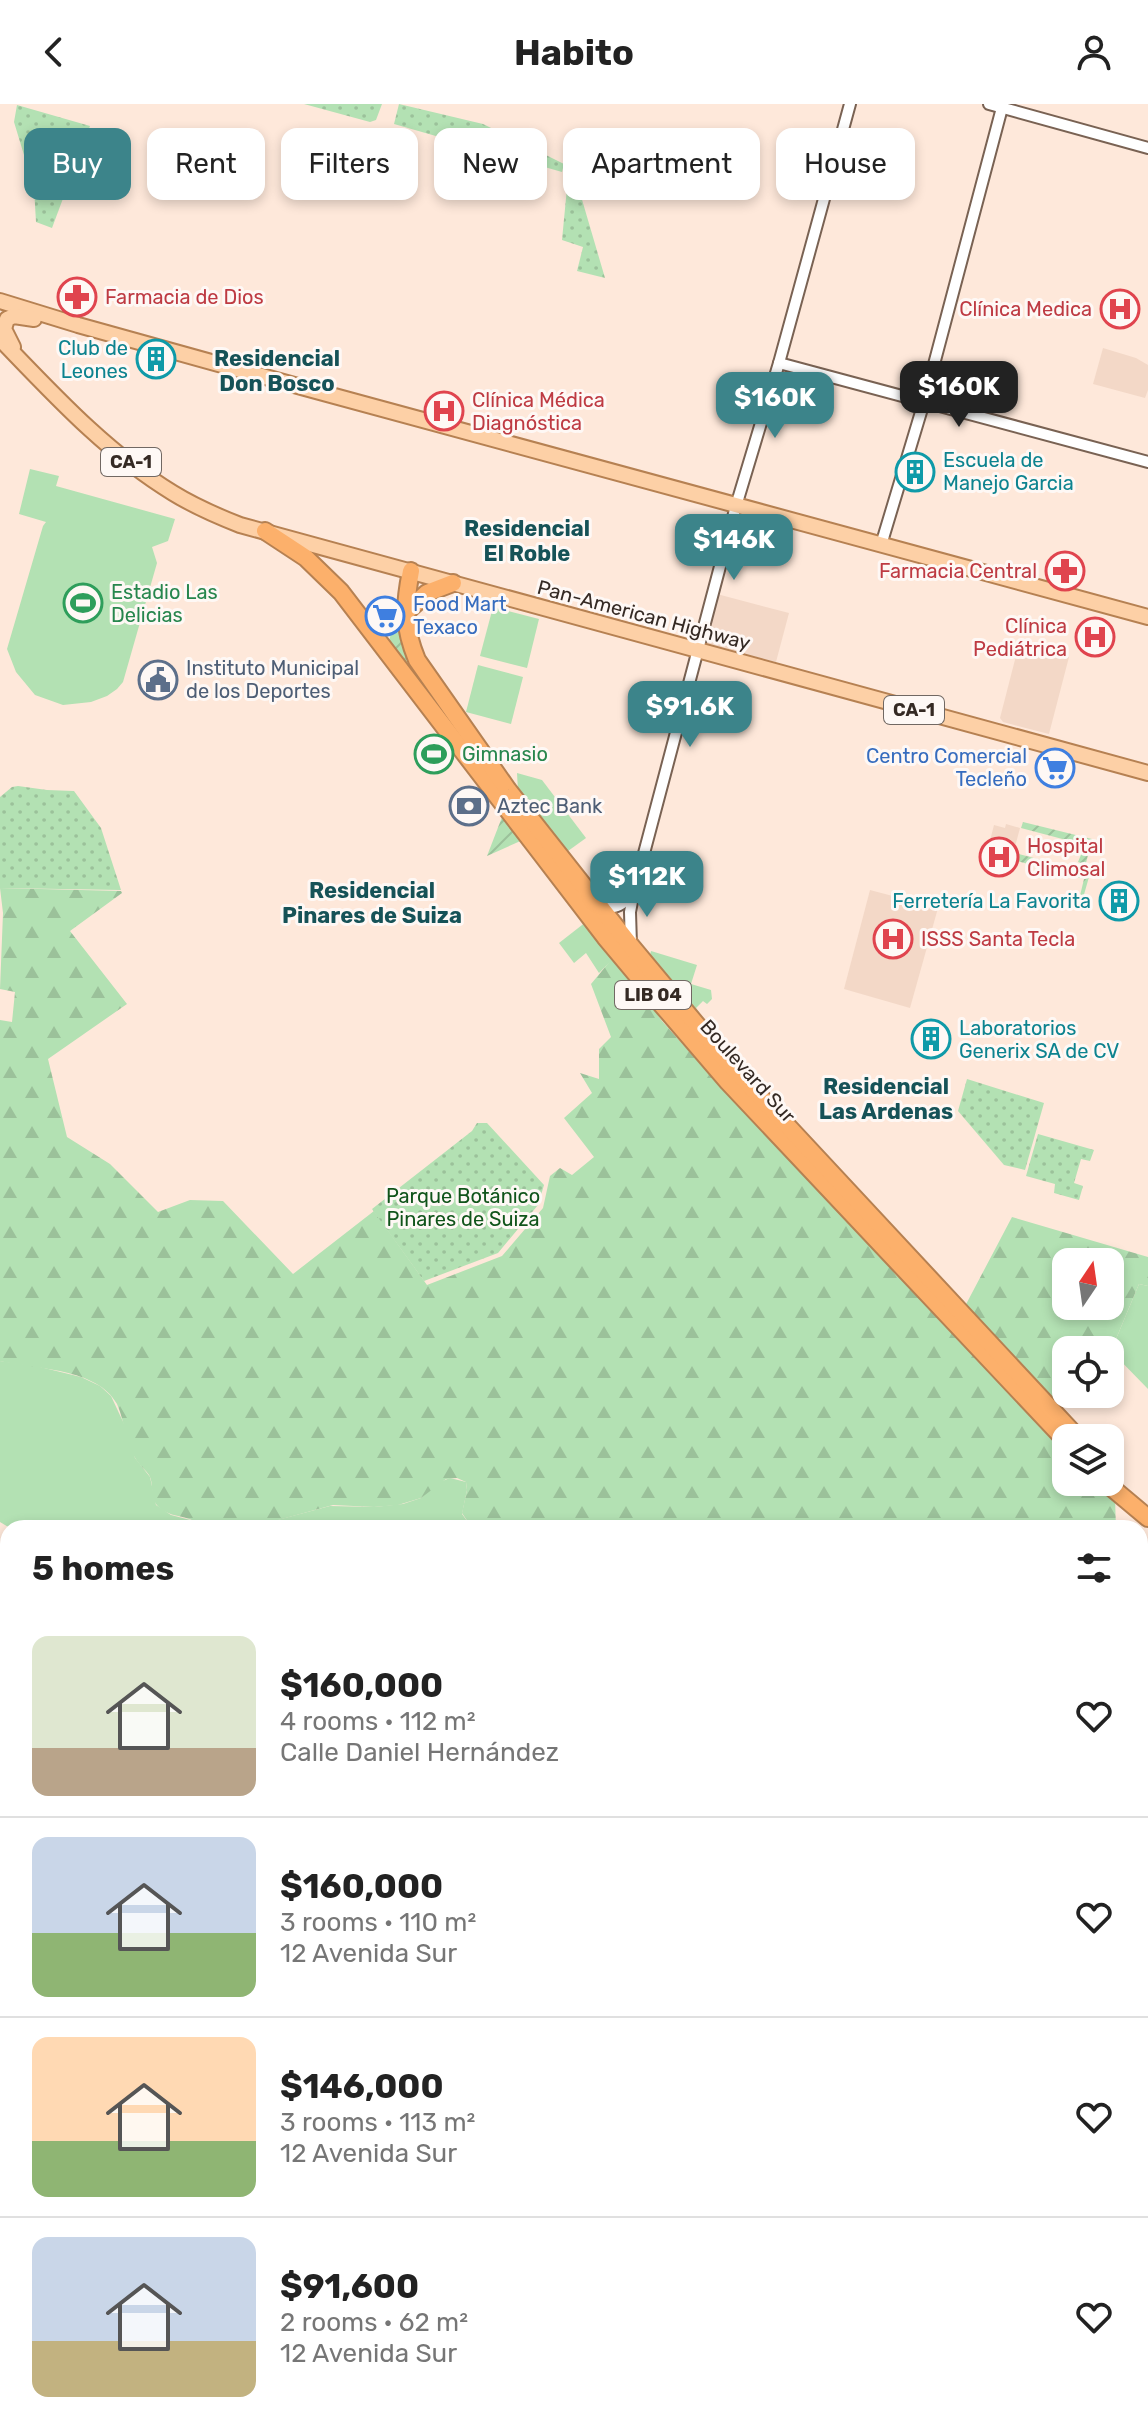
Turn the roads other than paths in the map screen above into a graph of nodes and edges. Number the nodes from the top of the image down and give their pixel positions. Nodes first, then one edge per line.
1 (850, 104) edge
2 (989, 104) edge
3 (1003, 106) edge
4 (1148, 148) edge
5 (0, 301) edge
6 (78, 325) junction
7 (0, 339) edge
8 (19, 358) junction
9 (779, 363) junction
10 (924, 402) junction
11 (1148, 462) edge
12 (736, 506) junction
13 (265, 531) junction
14 (881, 545) junction
15 (411, 571) junction
16 (453, 583) junction
17 (405, 613) junction
18 (1148, 617) edge
19 (698, 650) junction
20 (394, 662) junction
21 (393, 684) dead end
22 (1148, 773) edge
23 (634, 891) junction
24 (601, 907) junction
25 (631, 946) junction
26 (1065, 1424) edge
27 (1052, 1426) edge
28 (1124, 1485) edge
29 (1122, 1496) edge
30 (1148, 1506) edge
31 (1148, 1518) edge

1 - 9 street
2 - 3 street
3 - 4 street
3 - 10 street
5 - 6 main road
6 - 8 main road
6 - 12 main road
7 - 8 main road, Pan-American Highway / CA-1
8 - 13 main road, Pan-American Highway / CA-1
9 - 10 street
9 - 12 street
10 - 11 street
10 - 14 street
12 - 14 main road
12 - 19 street
13 - 15 main road, Pan-American Highway / CA-1
13 - 20 highway, Boulevard Sur / LIB 04
14 - 18 main road
15 - 16 main road, Pan-American Highway / CA-1
15 - 17 highway, Boulevard Sur / LIB 04
16 - 17 highway
16 - 19 main road, Pan-American Highway / CA-1
17 - 24 highway, Boulevard Sur / LIB 04
19 - 22 main road, Pan-American Highway / CA-1
19 - 23 street
20 - 21 highway
20 - 27 highway, Boulevard Sur / LIB 04
23 - 24 street
23 - 25 street
24 - 25 highway, Boulevard Sur / LIB 04
25 - 26 highway, Boulevard Sur / LIB 04
28 - 30 highway
29 - 31 highway

